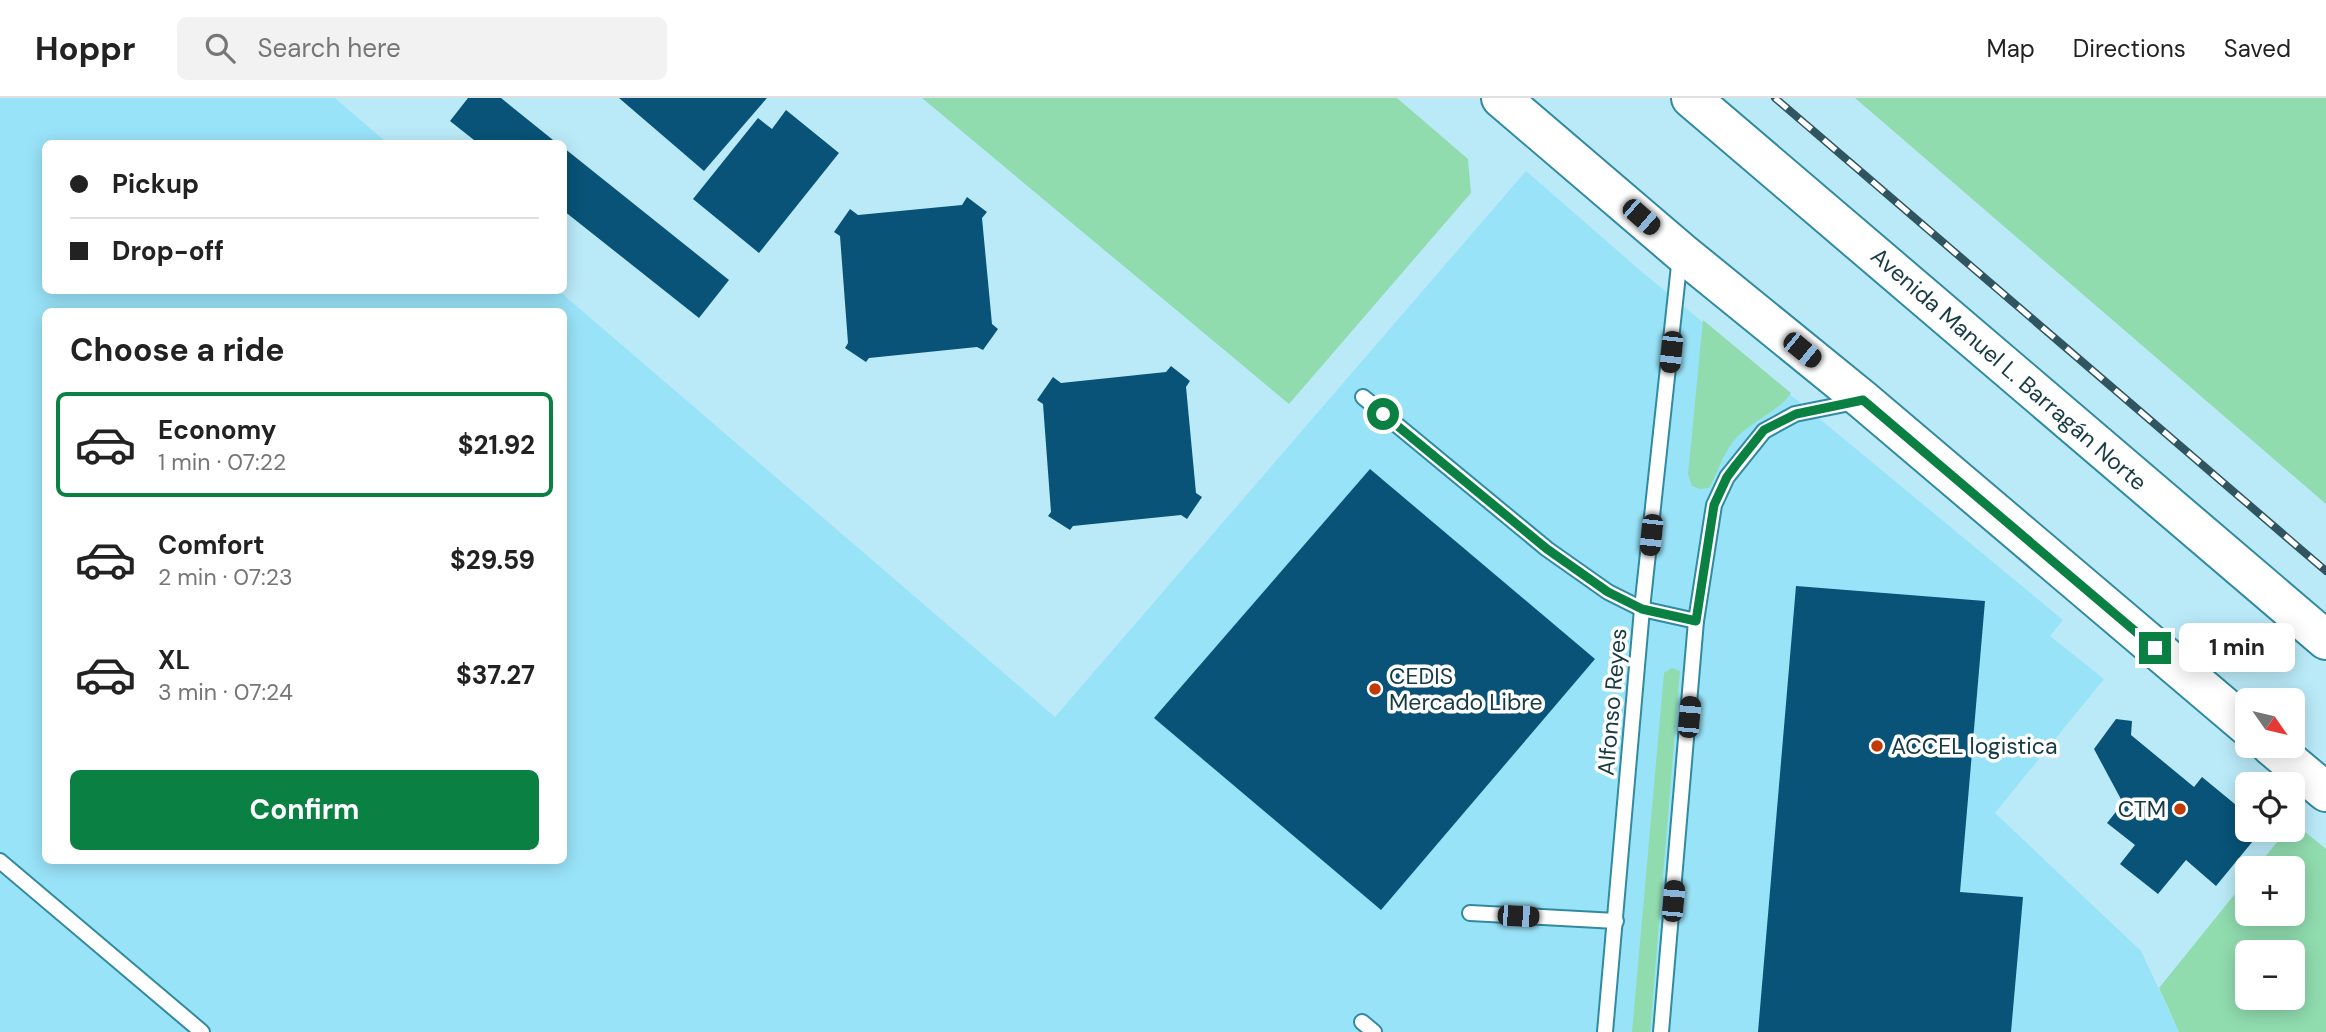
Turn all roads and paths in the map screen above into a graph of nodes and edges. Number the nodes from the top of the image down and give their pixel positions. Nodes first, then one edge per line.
1 (1501, 98) edge
2 (1692, 98) edge
3 (1681, 251) junction
4 (1363, 397) dead end
5 (1863, 400) junction
6 (1642, 609) junction
7 (1696, 621) junction
8 (2326, 640) edge
9 (2235, 716) edge
10 (2285, 758) edge
11 (2326, 792) edge
12 (0, 861) edge
13 (1470, 913) dead end
14 (1616, 921) junction
15 (202, 1032) edge
16 (1605, 1032) edge
17 (1661, 1032) edge

1 - 3 main road
2 - 8 main road, Avenida Manuel L. Barragán Norte
3 - 5 main road
3 - 6 lane, Alfonso Reyes
4 - 6 lane
5 - 7 lane
5 - 9 main road
6 - 7 lane
6 - 14 lane, Alfonso Reyes
7 - 17 lane
10 - 11 main road
12 - 15 lane
13 - 14 lane
14 - 16 lane, Alfonso Reyes

